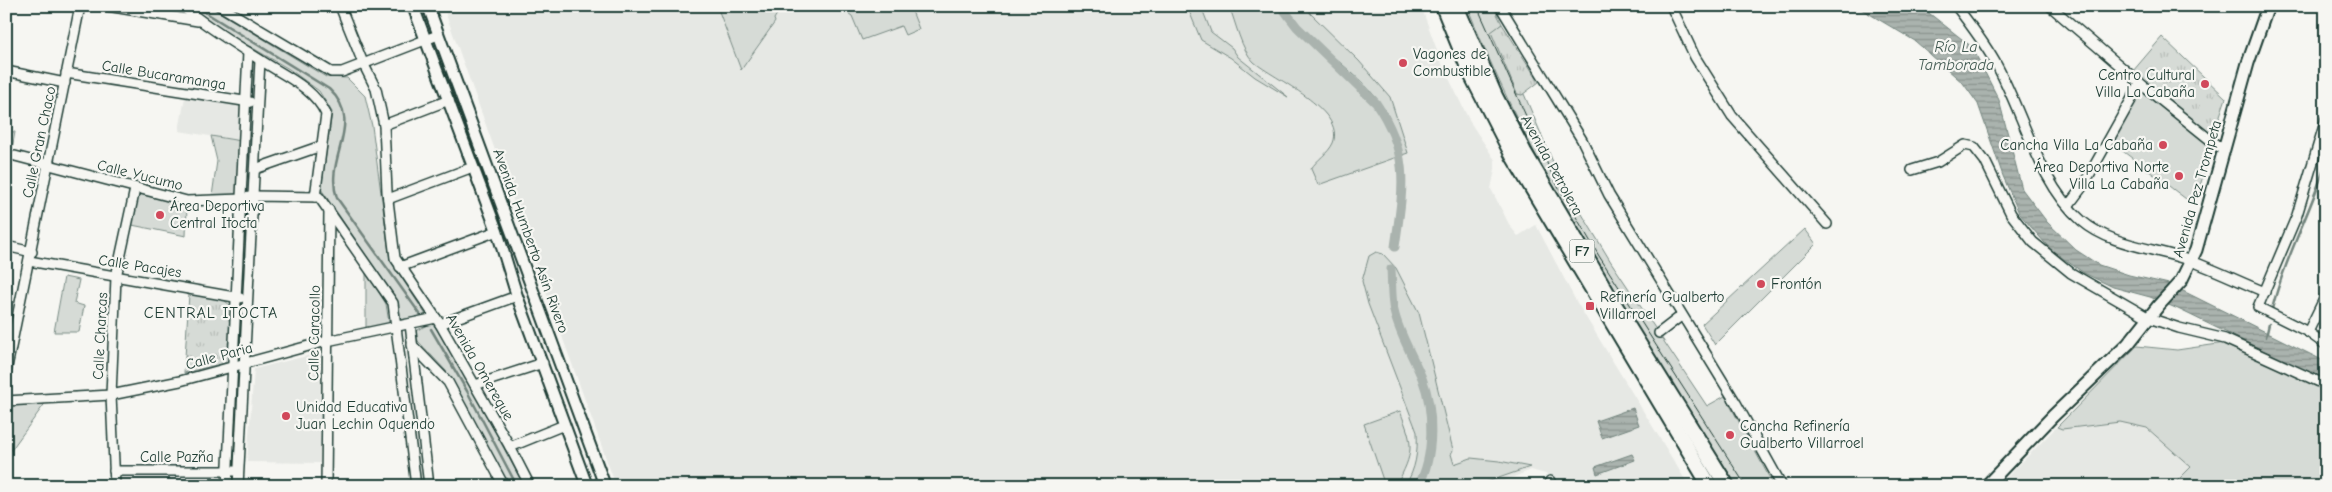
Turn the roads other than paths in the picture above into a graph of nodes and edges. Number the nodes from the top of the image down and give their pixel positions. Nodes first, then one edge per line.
1 (80, 6) edge
2 (107, 6) edge
3 (182, 6) edge
4 (220, 6) edge
5 (340, 6) edge
6 (413, 6) edge
7 (428, 6) edge
8 (1443, 6) edge
9 (1456, 6) edge
10 (1500, 6) edge
11 (1671, 6) edge
12 (1969, 6) edge
13 (2050, 6) edge
14 (2268, 6) edge
15 (1958, 9) edge
16 (200, 21) junction
17 (438, 35) junction
18 (425, 40) junction
19 (248, 52) junction
20 (260, 60) junction
21 (363, 63) junction
22 (6, 71) edge
23 (66, 73) junction
24 (65, 83) junction
25 (2140, 84) junction
26 (449, 100) junction
27 (247, 102) junction
28 (258, 103) junction
29 (2326, 119) edge
30 (384, 125) junction
31 (321, 146) junction
32 (2224, 150) junction
33 (16, 156) dead end
34 (47, 164) junction
35 (473, 167) junction
36 (255, 169) junction
37 (1912, 170) dead end
38 (135, 189) junction
39 (254, 196) junction
40 (317, 197) junction
41 (241, 199) junction
42 (388, 199) junction
43 (2068, 206) junction
44 (329, 210) junction
45 (1827, 224) dead end
46 (497, 231) junction
47 (6, 246) edge
48 (32, 252) junction
49 (29, 261) junction
50 (2192, 261) junction
51 (400, 267) junction
52 (116, 276) junction
53 (2264, 292) junction
54 (2326, 295) edge
55 (517, 296) junction
56 (236, 298) junction
57 (247, 298) junction
58 (1681, 316) junction
59 (2150, 318) junction
60 (438, 321) junction
61 (410, 324) junction
62 (397, 327) junction
63 (10, 329) edge
64 (1659, 332) dead end
65 (2308, 332) junction
66 (327, 342) junction
67 (412, 345) junction
68 (2326, 345) edge
69 (543, 363) junction
70 (244, 364) junction
71 (234, 367) junction
72 (6, 372) edge
73 (475, 385) junction
74 (2326, 385) edge
75 (111, 395) junction
76 (6, 401) edge
77 (564, 425) junction
78 (510, 447) junction
79 (114, 470) junction
80 (240, 470) junction
81 (229, 471) junction
82 (115, 486) edge
83 (227, 486) edge
84 (238, 486) edge
85 (326, 486) edge
86 (416, 486) edge
87 (429, 486) edge
88 (504, 486) edge
89 (530, 486) edge
90 (587, 486) edge
91 (604, 486) edge
92 (1710, 486) edge
93 (1727, 486) edge
94 (1782, 486) edge
95 (1986, 486) edge

1 - 23 street, Calle Gran Chaco
2 - 16 street
3 - 16 street
4 - 21 street
5 - 21 street, Avenida Omereque
6 - 18 street, Avenida Humberto Asín Rivero
7 - 17 street, Avenida Humberto Asín Rivero
8 - 92 highway, Avenida Petrolera / F7
9 - 93 highway, Avenida Petrolera / F7
10 - 58 street
11 - 45 street
12 - 15 street
13 - 25 street
14 - 32 main road, Avenida Pez Trompeta
15 - 43 street
16 - 19 street
17 - 18 street
17 - 91 street, Avenida Humberto Asín Rivero
18 - 21 street
18 - 26 street, Avenida Humberto Asín Rivero
19 - 20 street
19 - 27 street
20 - 28 street
20 - 31 street
21 - 30 street, Avenida Omereque
22 - 24 street
23 - 24 street, Calle Gran Chaco
23 - 27 street, Calle Bucaramanga
24 - 34 street, Calle Gran Chaco
25 - 32 street
25 - 43 street
26 - 30 street
26 - 35 street, Avenida Humberto Asín Rivero
27 - 28 street, Calle Bucaramanga
27 - 41 street
28 - 36 street
29 - 53 street
30 - 42 street, Avenida Omereque
31 - 36 street
31 - 40 street
32 - 50 main road, Avenida Pez Trompeta
33 - 34 street, Calle Yucumo
34 - 38 street, Calle Yucumo
34 - 48 street, Calle Gran Chaco
35 - 42 street
35 - 46 street, Avenida Humberto Asín Rivero
36 - 39 street
37 - 59 street
38 - 41 street, Calle Yucumo
38 - 52 street, Calle Charcas
39 - 40 street, Calle Yucumo
39 - 41 street, Calle Yucumo
39 - 57 street
40 - 44 street
41 - 56 street
42 - 51 street, Avenida Omereque
43 - 50 street
44 - 62 street
44 - 66 street, Calle Caracollo
46 - 51 street
46 - 55 street, Avenida Humberto Asín Rivero
47 - 48 street
48 - 49 street, Calle Gran Chaco
49 - 52 street, Calle Pacajes
49 - 63 street, Calle Gran Chaco
50 - 53 street
50 - 59 main road, Avenida Pez Trompeta
51 - 60 street, Avenida Omereque
52 - 56 street, Calle Pacajes
52 - 75 street, Calle Charcas
53 - 65 street
54 - 65 street
55 - 60 street, Calle Paria
55 - 69 street, Avenida Humberto Asín Rivero
56 - 57 street, Calle Pacajes
56 - 71 street
57 - 70 street
58 - 64 street
58 - 94 street
59 - 74 street
59 - 95 main road, Avenida Pez Trompeta
60 - 61 street, Calle Paria
60 - 73 street, Avenida Omereque
61 - 62 street, Calle Paria
61 - 67 street
62 - 66 street, Calle Paria
62 - 86 street
63 - 72 street, Calle Gran Chaco
65 - 68 street
66 - 70 street, Calle Paria
66 - 85 street, Calle Caracollo
67 - 87 street
67 - 88 street
69 - 73 street
69 - 77 street, Avenida Humberto Asín Rivero
70 - 71 street, Calle Paria
70 - 80 street
71 - 75 street, Calle Paria
71 - 81 street
73 - 78 street, Avenida Omereque
75 - 76 street, Calle Paria
75 - 79 street, Calle Charcas
77 - 78 street
77 - 90 street, Avenida Humberto Asín Rivero
78 - 89 street, Avenida Omereque
79 - 81 street, Calle Pazña
79 - 82 street, Calle Charcas
80 - 81 street, Calle Pazña
80 - 84 street
81 - 83 street

